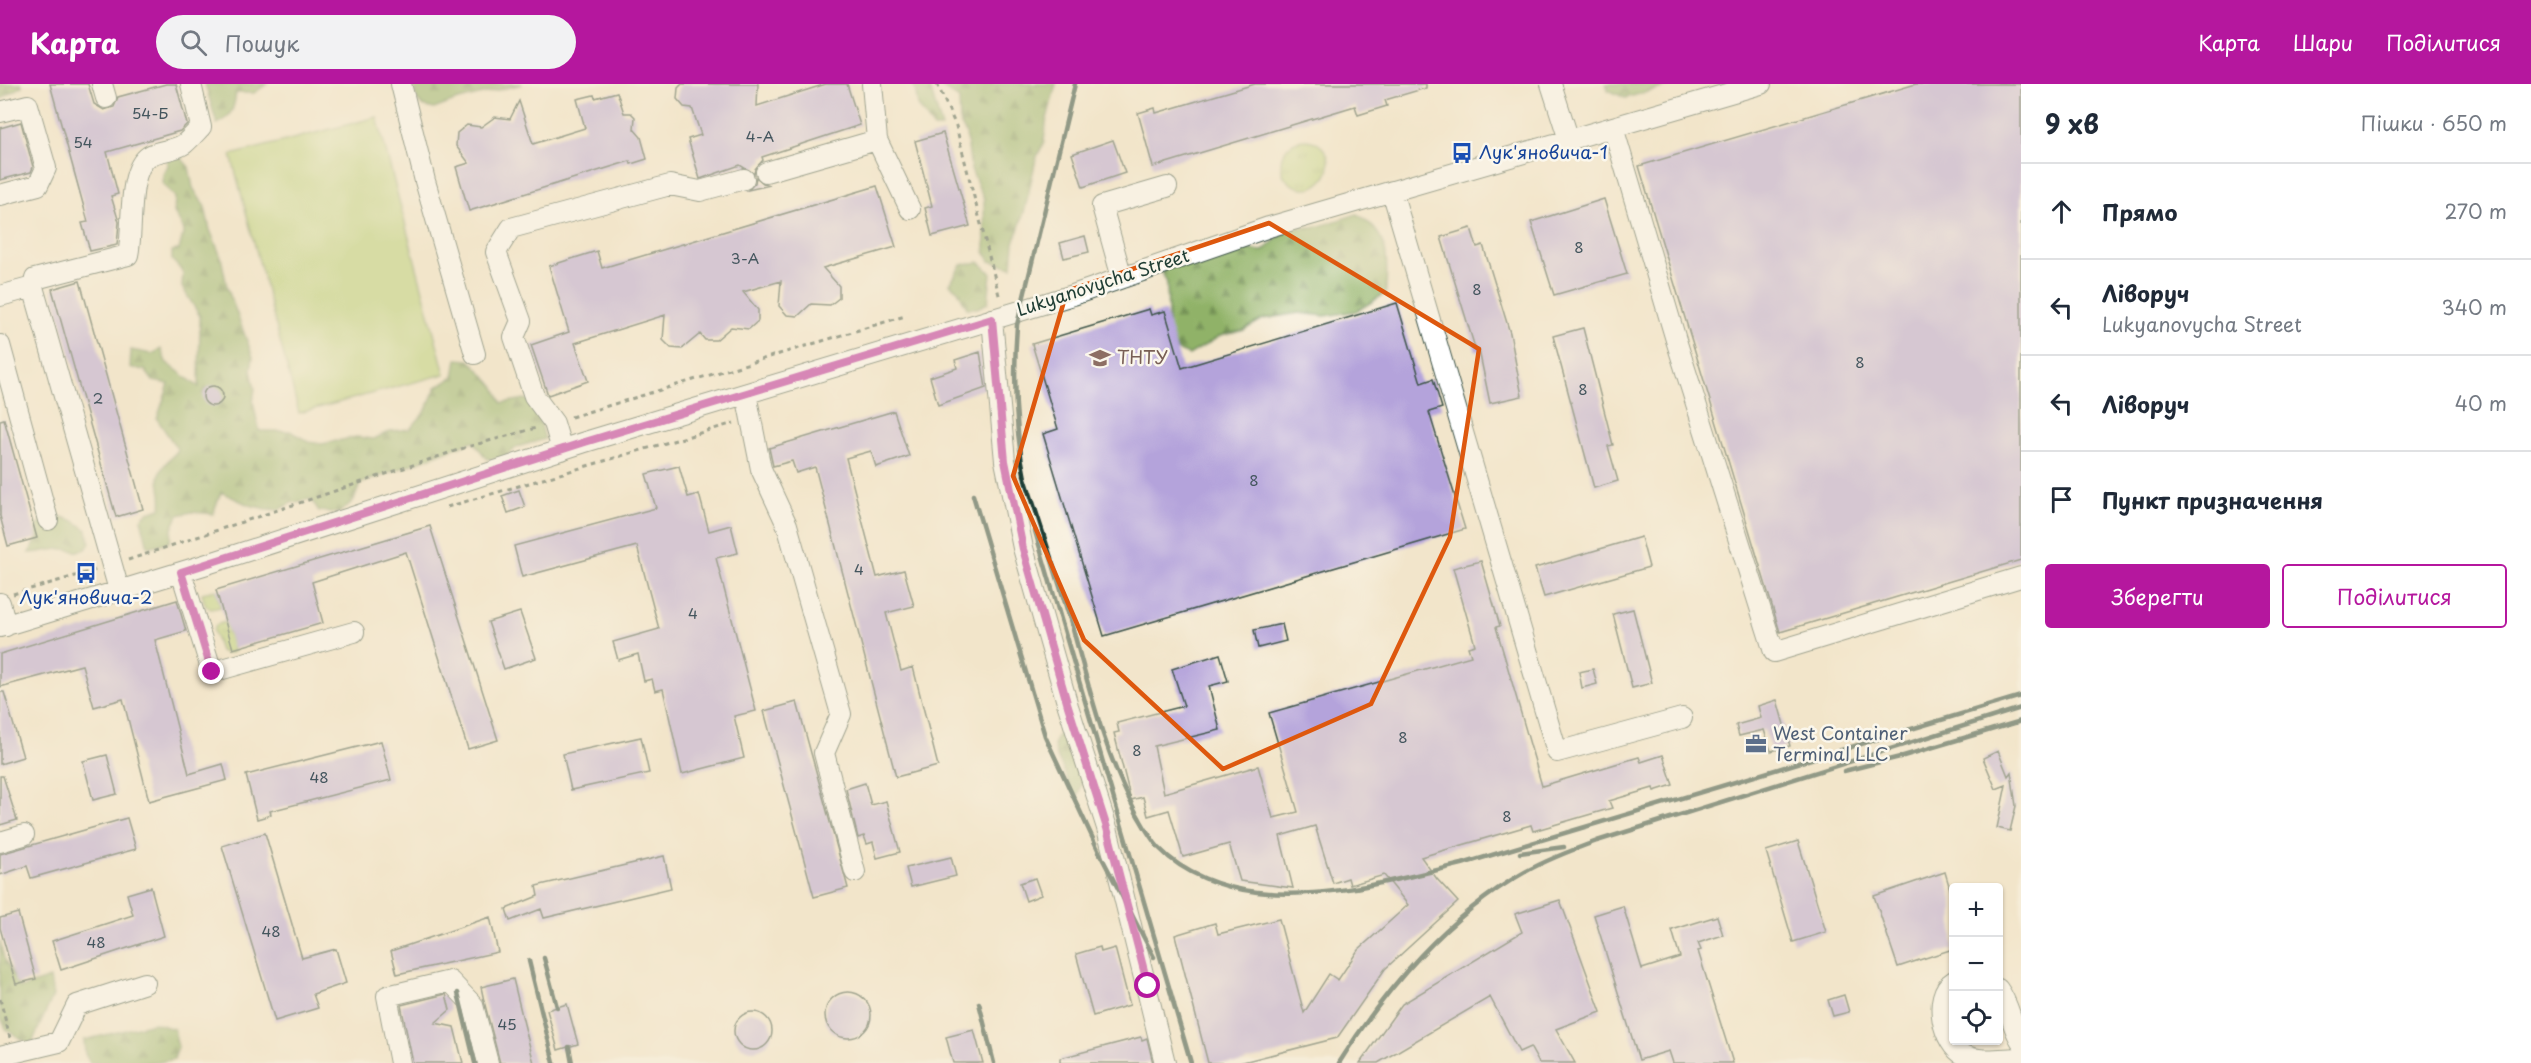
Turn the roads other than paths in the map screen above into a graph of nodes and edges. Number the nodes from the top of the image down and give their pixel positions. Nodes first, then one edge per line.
1 (190, 84) edge
2 (401, 84) edge
3 (872, 84) edge
4 (1551, 84) edge
5 (1761, 84) edge
6 (0, 112) edge
7 (1613, 127) junction
8 (877, 140) junction
9 (1569, 140) junction
10 (766, 172) dead end
11 (744, 178) dead end
12 (1167, 188) dead end
13 (1392, 191) junction
14 (0, 195) edge
15 (910, 209) dead end
16 (1122, 278) junction
17 (33, 287) junction
18 (0, 296) edge
19 (998, 317) junction
20 (0, 345) edge
21 (475, 354) dead end
22 (746, 394) junction
23 (562, 450) junction
24 (48, 520) dead end
25 (181, 572) junction
26 (2021, 577) edge
27 (119, 590) junction
28 (5, 599) edge
29 (3, 626) edge
30 (354, 632) dead end
31 (1682, 718) dead end
32 (24, 835) dead end
33 (0, 842) edge
34 (855, 872) dead end
35 (145, 983) dead end
36 (1949, 984) edge
37 (1999, 991) edge
38 (2021, 1041) edge
39 (7, 1055) edge
40 (2021, 1058) edge
41 (400, 1063) edge
42 (488, 1063) edge
43 (1165, 1063) edge

1 - 17 street
2 - 21 street
3 - 8 street
4 - 9 street
5 - 7 street, Lukyanovycha Street
6 - 14 street
7 - 9 street, Lukyanovycha Street
7 - 26 street
8 - 10 street
8 - 15 street
9 - 13 street, Lukyanovycha Street
11 - 23 street
12 - 16 street
13 - 16 street, Lukyanovycha Street
13 - 31 street
16 - 19 street, Lukyanovycha Street
17 - 18 street
17 - 27 street
19 - 22 street, Lukyanovycha Street
19 - 43 street
20 - 24 street
22 - 23 street, Lukyanovycha Street
22 - 34 street
23 - 25 street, Lukyanovycha Street
25 - 27 street, Lukyanovycha Street
25 - 30 street
27 - 29 street, Lukyanovycha Street
28 - 29 street
32 - 33 street
35 - 39 street
36 - 40 street
37 - 38 street
41 - 42 street

